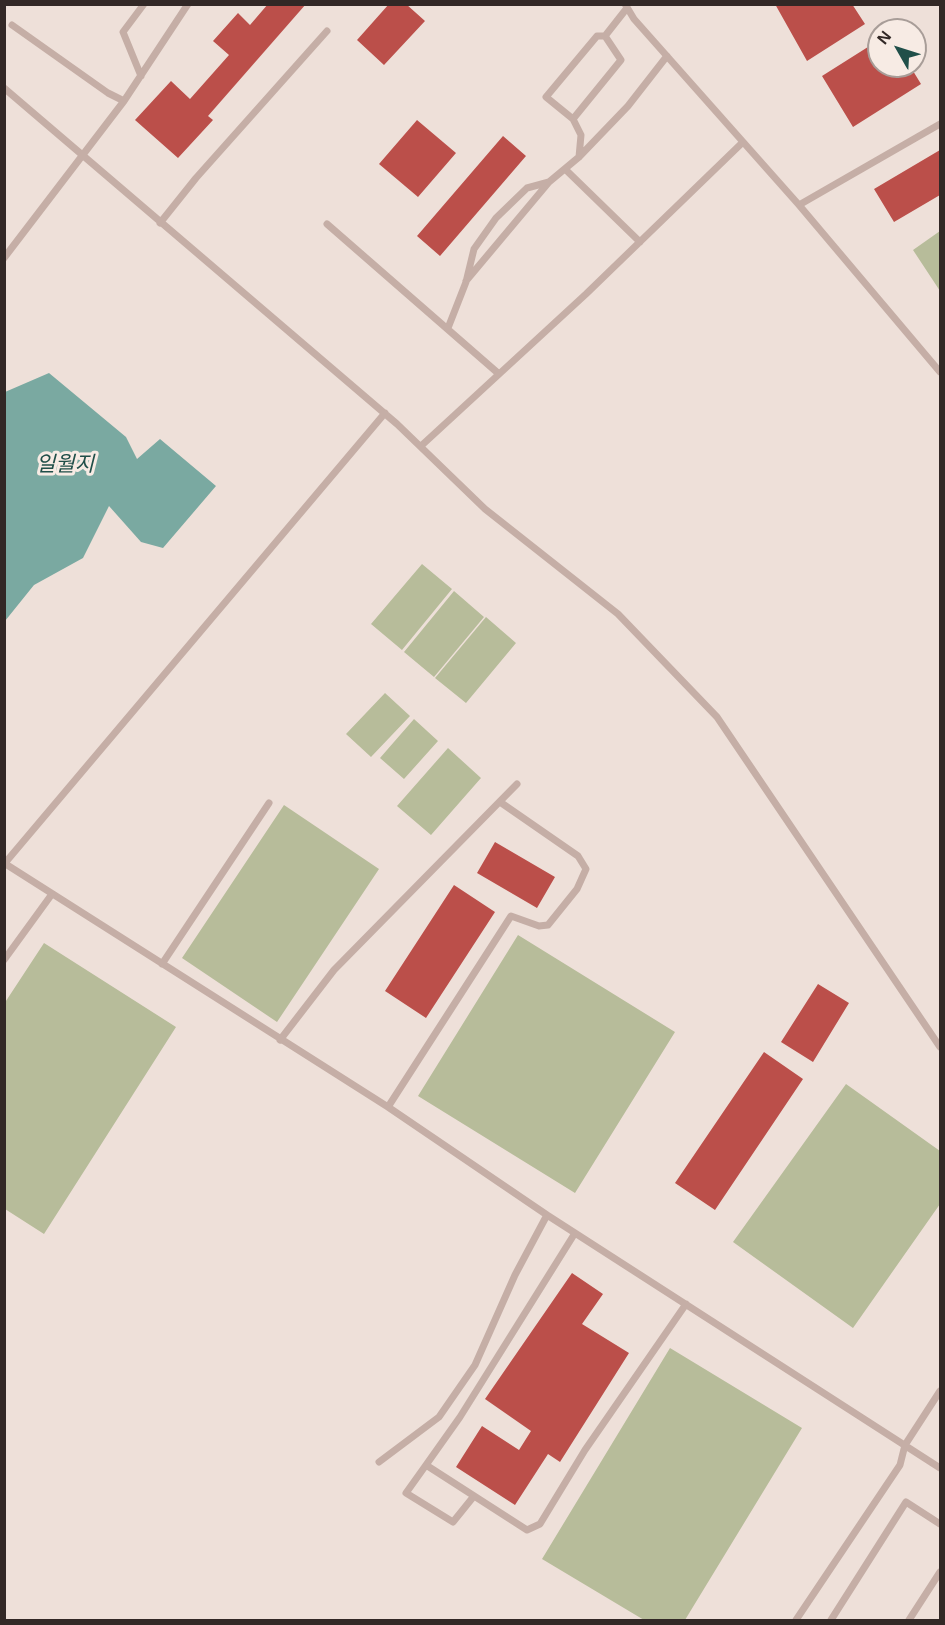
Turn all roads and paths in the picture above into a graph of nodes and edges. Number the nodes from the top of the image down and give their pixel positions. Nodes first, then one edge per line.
1 (144, 4) edge
2 (188, 4) edge
3 (626, 6) edge
4 (12, 24) dead end
5 (327, 31) dead end
6 (605, 36) junction
7 (667, 56) junction
8 (141, 76) junction
9 (4, 88) edge
10 (123, 101) junction
11 (573, 119) junction
12 (940, 124) edge
13 (743, 142) junction
14 (82, 157) junction
15 (579, 158) junction
16 (565, 169) junction
17 (549, 182) junction
18 (799, 205) junction
19 (160, 223) junction
20 (327, 224) dead end
21 (640, 242) junction
22 (4, 258) edge
23 (466, 282) junction
24 (448, 328) junction
25 (940, 372) edge
26 (500, 374) junction
27 (385, 413) junction
28 (421, 446) junction
29 (517, 784) dead end
30 (500, 802) junction
31 (269, 804) dead end
32 (5, 863) edge
33 (52, 894) junction
34 (4, 960) edge
35 (162, 964) junction
36 (280, 1040) junction
37 (940, 1047) edge
38 (388, 1107) junction
39 (547, 1215) junction
40 (574, 1233) junction
41 (686, 1304) junction
42 (940, 1391) edge
43 (905, 1445) junction
44 (379, 1462) dead end
45 (426, 1465) junction
46 (940, 1468) edge
47 (474, 1496) junction
48 (940, 1524) edge
49 (940, 1572) edge
50 (796, 1620) edge
51 (831, 1620) edge
52 (909, 1620) edge

1 - 8 lane
2 - 8 lane
3 - 6 lane
3 - 7 lane
4 - 10 lane
5 - 19 lane
6 - 11 lane
6 - 11 lane
7 - 13 lane
7 - 15 lane
8 - 10 lane
9 - 14 lane
10 - 14 lane
11 - 15 lane
12 - 18 lane
13 - 18 lane
13 - 21 lane
14 - 19 lane
14 - 22 lane
15 - 16 lane
16 - 17 lane
16 - 21 lane
17 - 23 lane
17 - 23 lane
18 - 25 lane
19 - 27 lane
20 - 24 lane
21 - 26 lane
23 - 24 lane
24 - 26 lane
26 - 28 lane
27 - 28 lane
27 - 32 lane
28 - 37 lane
29 - 30 lane
30 - 36 lane
30 - 38 lane
31 - 35 lane
32 - 33 lane
33 - 34 lane
33 - 35 lane
35 - 36 lane
36 - 38 lane
38 - 39 lane
39 - 40 lane
39 - 44 lane
40 - 41 lane
40 - 45 lane
41 - 43 lane
41 - 47 lane
42 - 43 lane
43 - 46 lane
43 - 50 lane
45 - 47 lane
45 - 47 lane
48 - 51 lane
49 - 52 lane

